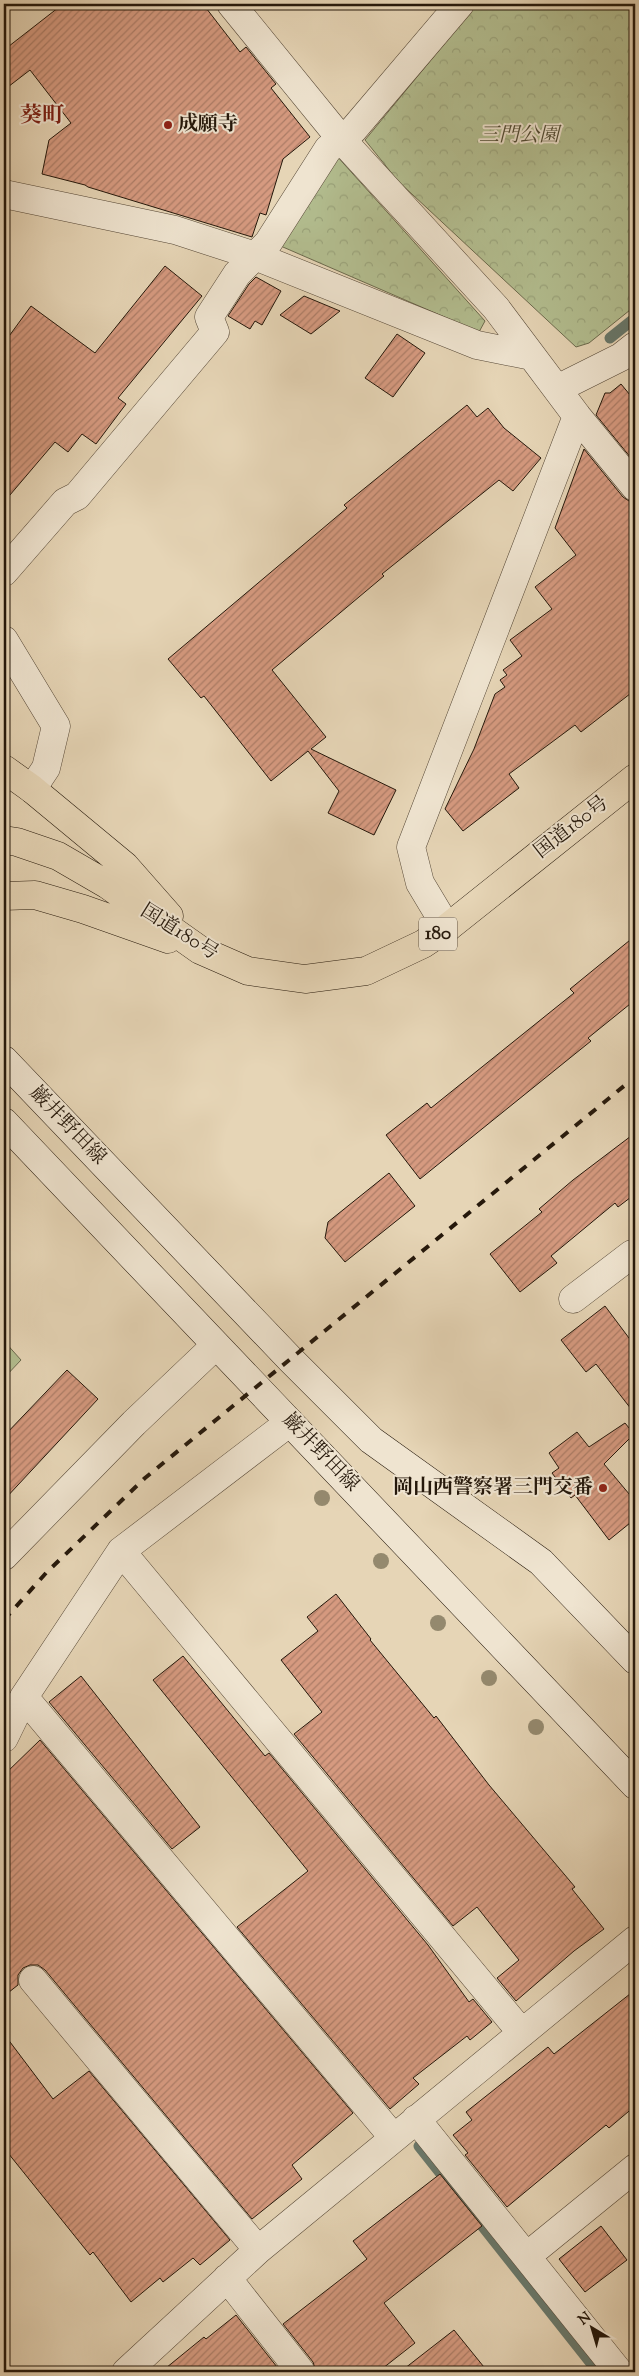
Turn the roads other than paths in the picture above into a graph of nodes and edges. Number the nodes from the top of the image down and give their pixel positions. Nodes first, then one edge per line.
1 (231, 4) edge
2 (460, 4) edge
3 (341, 139) junction
4 (4, 194) edge
5 (255, 256) junction
6 (635, 346) edge
7 (532, 356) junction
8 (557, 389) junction
9 (577, 416) junction
10 (635, 487) edge
11 (4, 572) edge
12 (4, 640) edge
13 (4, 769) edge
14 (635, 778) edge
15 (32, 789) junction
16 (4, 840) edge
17 (4, 896) edge
18 (447, 928) junction
19 (200, 950) junction
20 (4, 1060) edge
21 (4, 1122) edge
22 (635, 1259) edge
23 (573, 1299) dead end
24 (215, 1346) junction
25 (290, 1422) junction
26 (121, 1551) junction
27 (4, 1556) edge
28 (635, 1660) edge
29 (24, 1697) junction
30 (4, 1738) edge
31 (635, 1785) edge
32 (635, 1940) edge
33 (33, 1980) dead end
34 (522, 2033) junction
35 (416, 2119) junction
36 (393, 2137) junction
37 (635, 2168) edge
38 (258, 2250) junction
39 (527, 2256) junction
40 (227, 2278) junction
41 (126, 2372) edge
42 (302, 2372) edge
43 (619, 2372) edge

1 - 3 street
2 - 3 street
3 - 5 street
3 - 7 street
4 - 5 street
5 - 7 street
5 - 11 street
6 - 8 street
7 - 8 street
8 - 9 street
9 - 10 street
9 - 18 street
12 - 15 street
13 - 15 highway
14 - 18 highway, 国道180号 / 180
15 - 19 highway
16 - 19 highway, 国道180号 / 180
17 - 19 highway
18 - 19 highway, 国道180号 / 180
20 - 28 street, 巌井野田線
21 - 24 street, 巌井野田線
22 - 23 street
24 - 25 street, 巌井野田線
24 - 27 street
25 - 26 street
25 - 31 street, 巌井野田線
26 - 29 street
26 - 34 street
29 - 30 street
29 - 36 street
32 - 34 street
33 - 38 street
34 - 35 street
35 - 36 street
35 - 39 street
36 - 38 street
37 - 39 street
38 - 40 street
39 - 43 street
40 - 41 street
40 - 42 street

